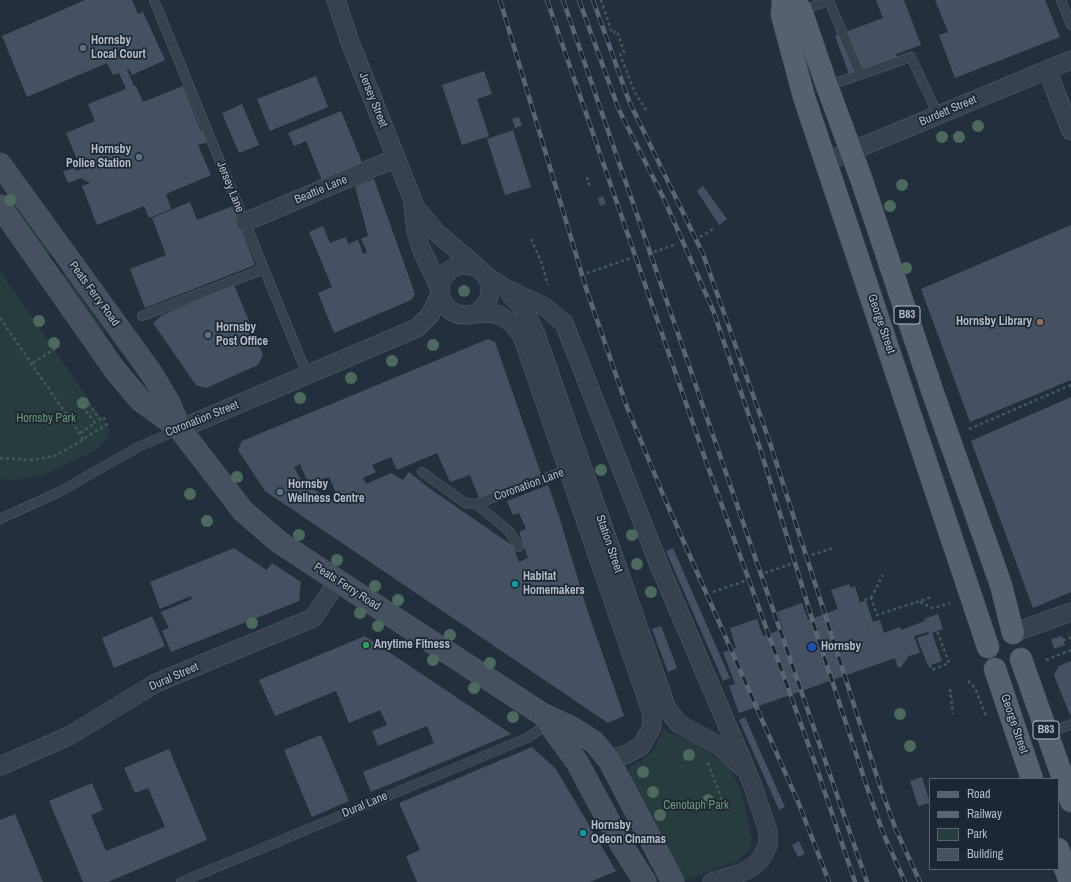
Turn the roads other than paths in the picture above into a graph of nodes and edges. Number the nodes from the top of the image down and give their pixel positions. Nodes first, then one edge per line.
1 (154, 0) edge
2 (336, 0) edge
3 (1061, 0) edge
4 (792, 3) edge
5 (1071, 25) edge
6 (1071, 60) edge
7 (1047, 70) junction
8 (860, 74) junction
9 (827, 86) junction
10 (938, 116) junction
11 (1071, 131) edge
12 (852, 152) junction
13 (396, 158) junction
14 (825, 162) junction
15 (0, 164) edge
16 (412, 199) junction
17 (0, 206) edge
18 (245, 222) junction
19 (264, 269) junction
20 (482, 272) junction
21 (503, 287) junction
22 (439, 291) junction
23 (470, 315) junction
24 (142, 316) dead end
25 (410, 331) junction
26 (308, 374) junction
27 (180, 430) junction
28 (575, 468) junction
29 (422, 472) dead end
30 (476, 504) junction
31 (0, 519) edge
32 (519, 547) dead end
33 (338, 581) junction
34 (1071, 612) edge
35 (1013, 633) joint
36 (988, 647) dead end
37 (1021, 659) dead end
38 (995, 669) dead end
39 (545, 719) junction
40 (1071, 724) edge
41 (1047, 734) junction
42 (609, 760) junction
43 (0, 766) edge
44 (1066, 774) edge
45 (748, 775) junction
46 (1032, 778) edge
47 (1071, 801) edge
48 (621, 844) junction
49 (1059, 852) edge
50 (738, 877) edge
51 (181, 882) edge
52 (645, 882) edge
53 (673, 882) edge
54 (712, 882) edge
55 (1070, 882) edge

1 - 18 lane, Jersey Lane
2 - 13 street, Jersey Street
3 - 5 lane
4 - 8 lane
4 - 9 main road, B83
4 - 14 main road, George Street / B83
6 - 7 street, Burdett Street
7 - 10 street, Burdett Street
7 - 11 street
8 - 9 lane
8 - 10 lane
9 - 12 main road, B83
10 - 12 street, Burdett Street
12 - 14 street, Burdett Street
12 - 35 main road, B83
13 - 16 street, Jersey Street
13 - 18 street, Beattie Lane
14 - 36 main road, George Street / B83
15 - 27 main road, Peats Ferry Road
16 - 20 street, Jersey Street
16 - 22 street, Jersey Street
17 - 27 main road, Peats Ferry Road
18 - 19 lane, Jersey Lane
19 - 24 lane
19 - 26 lane, Jersey Lane
20 - 21 street, Station Street
20 - 22 street
20 - 23 street
21 - 28 street, Station Street
21 - 45 street, Station Street
22 - 23 street
22 - 25 street, Coronation Street
23 - 25 street, Coronation Street
23 - 28 street, Station Street
25 - 26 street, Coronation Street
26 - 27 street, Coronation Street
27 - 31 lane, Coronation Street
27 - 33 main road, Peats Ferry Road
28 - 30 lane, Coronation Lane
28 - 42 street, Station Street
28 - 45 street, Station Street
29 - 30 lane, Coronation Lane
30 - 32 lane, Coronation Lane
33 - 39 main road, Peats Ferry Road
33 - 43 street, Dural Street
34 - 35 street
37 - 41 main road, B83
38 - 46 main road, George Street / B83
39 - 42 main road, Peats Ferry Road
39 - 48 main road, Peats Ferry Road
39 - 51 lane, Dural Lane
40 - 41 lane
41 - 44 main road, B83
42 - 48 main road
42 - 53 main road, Peats Ferry Road
44 - 47 main road, B83
45 - 50 street, Station Street
48 - 52 main road, Peats Ferry Road
49 - 55 main road
50 - 54 street, Station Street

